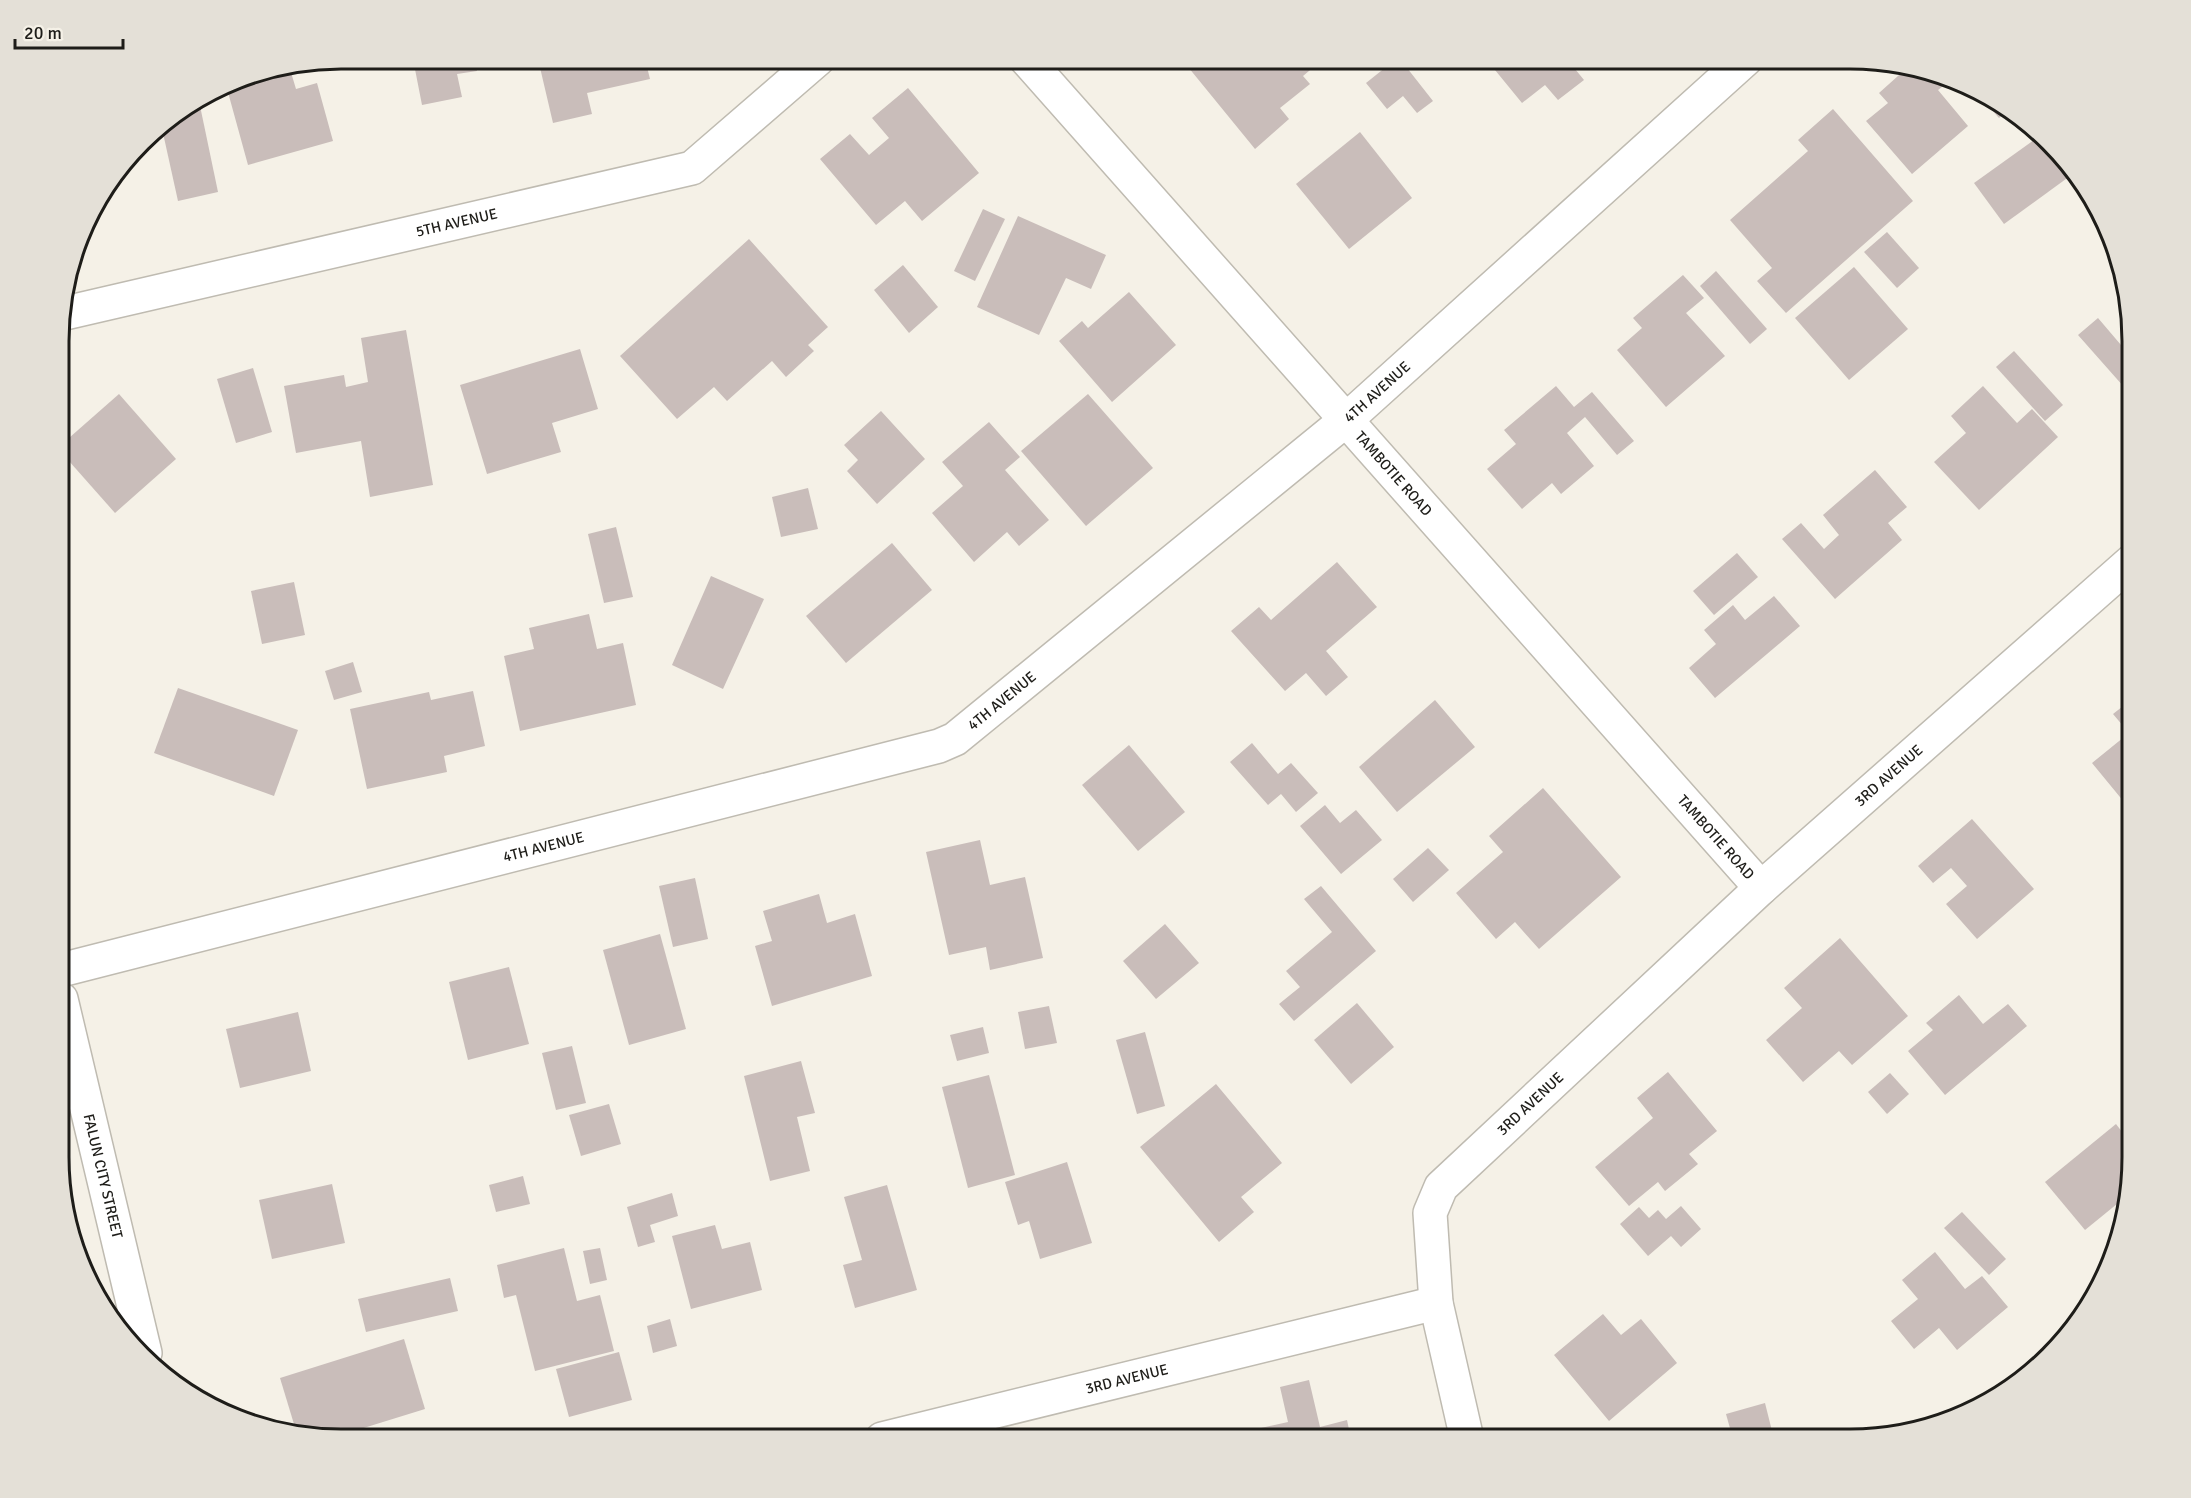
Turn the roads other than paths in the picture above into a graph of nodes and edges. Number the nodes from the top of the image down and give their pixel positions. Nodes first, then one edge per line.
1 (806, 69) edge
2 (1035, 69) edge
3 (1735, 69) edge
4 (71, 312) edge
5 (1346, 420) junction
6 (2122, 570) edge
7 (1761, 888) junction
8 (69, 968) edge
9 (69, 1033) edge
10 (1436, 1303) junction
11 (143, 1343) edge
12 (923, 1429) edge
13 (1465, 1429) edge

1 - 4 street, 5TH AVENUE
2 - 5 street, TAMBOTIE ROAD
3 - 5 street, 4TH AVENUE
5 - 7 street, TAMBOTIE ROAD
5 - 8 street, 4TH AVENUE
6 - 7 street, 3RD AVENUE
7 - 10 street, 3RD AVENUE
9 - 11 street, FALUN CITY STREET
10 - 12 street, 3RD AVENUE
10 - 13 street

